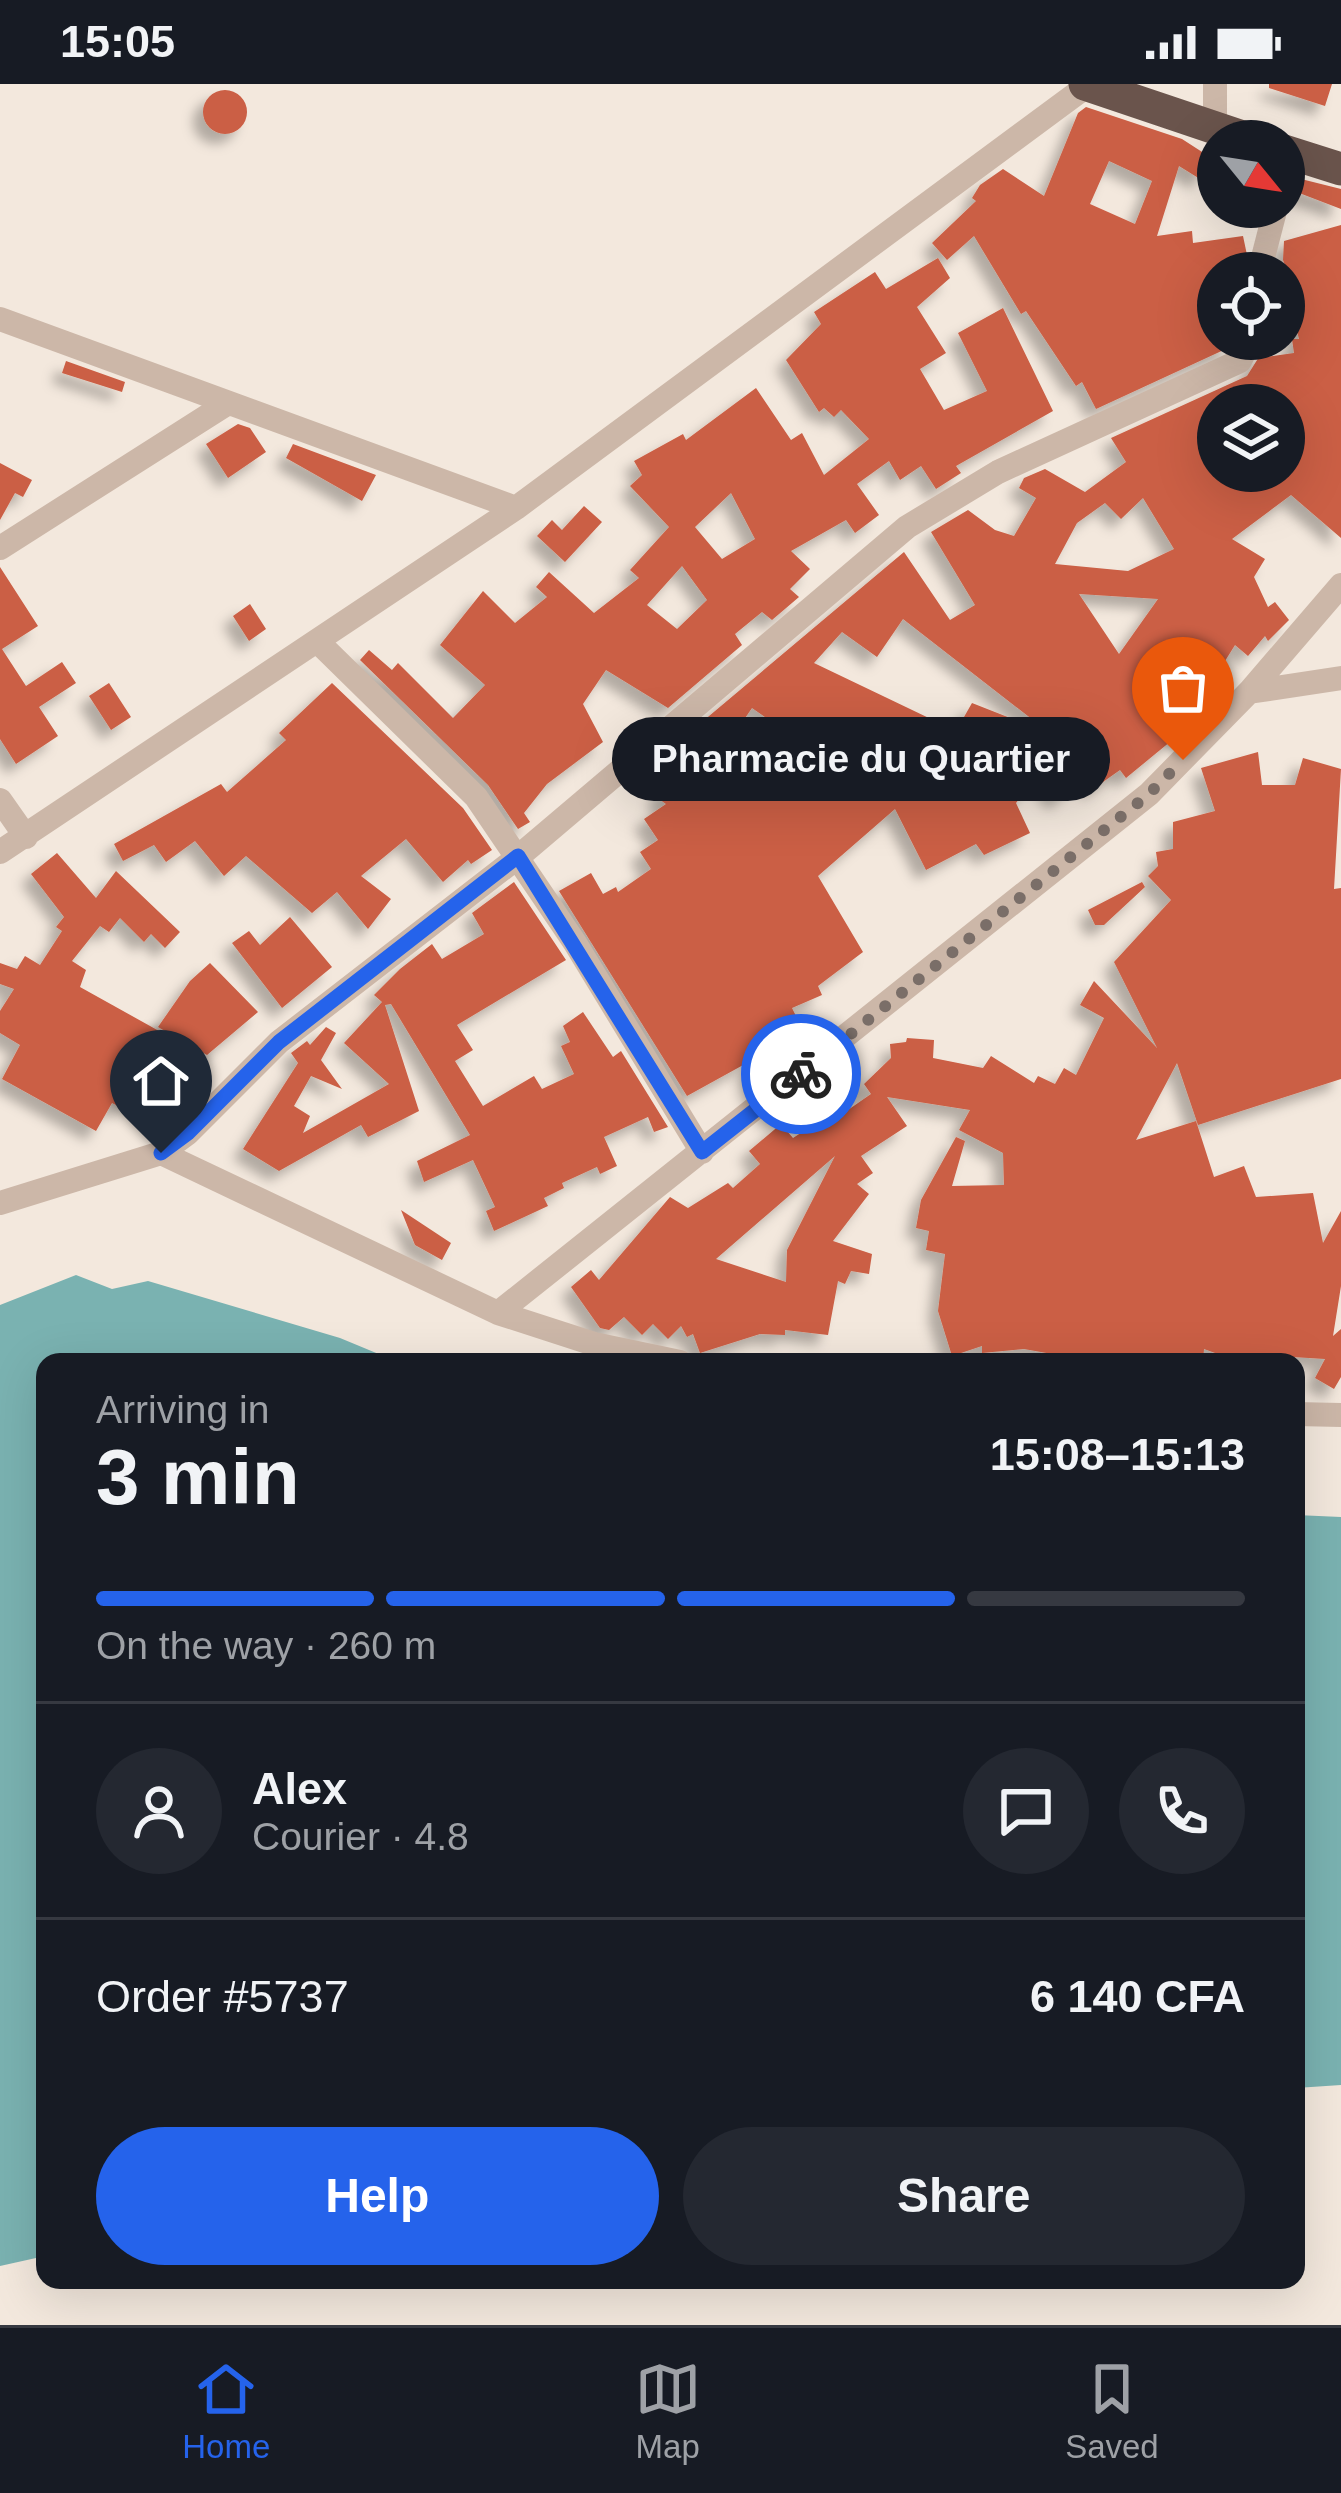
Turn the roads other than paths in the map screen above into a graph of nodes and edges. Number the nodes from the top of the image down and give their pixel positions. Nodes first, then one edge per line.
1 (1087, 84) edge
2 (1215, 84) edge
3 (1215, 120) edge
4 (1197, 123) edge
5 (1305, 163) edge
6 (1341, 170) edge
7 (0, 319) edge
8 (1241, 360) edge
9 (229, 403) junction
10 (516, 508) junction
11 (0, 548) edge
12 (1341, 585) edge
13 (317, 641) junction
14 (1341, 678) edge
15 (1250, 692) junction
16 (0, 800) edge
17 (26, 836) junction
18 (0, 852) edge
19 (518, 856) junction
20 (702, 1152) junction
21 (161, 1153) junction
22 (0, 1203) edge
23 (498, 1313) junction
24 (637, 1353) edge
25 (1305, 1414) edge
26 (1341, 1414) edge

1 - 4 highway
1 - 10 street
2 - 3 street
5 - 6 highway
7 - 9 street
8 - 19 street
9 - 10 street
9 - 11 street
10 - 13 street
12 - 15 street
13 - 17 street
13 - 19 street
14 - 15 street
15 - 20 street
16 - 17 street
17 - 18 street
19 - 20 street
19 - 21 street
20 - 23 street
21 - 22 street
21 - 23 street
23 - 24 street
25 - 26 street

